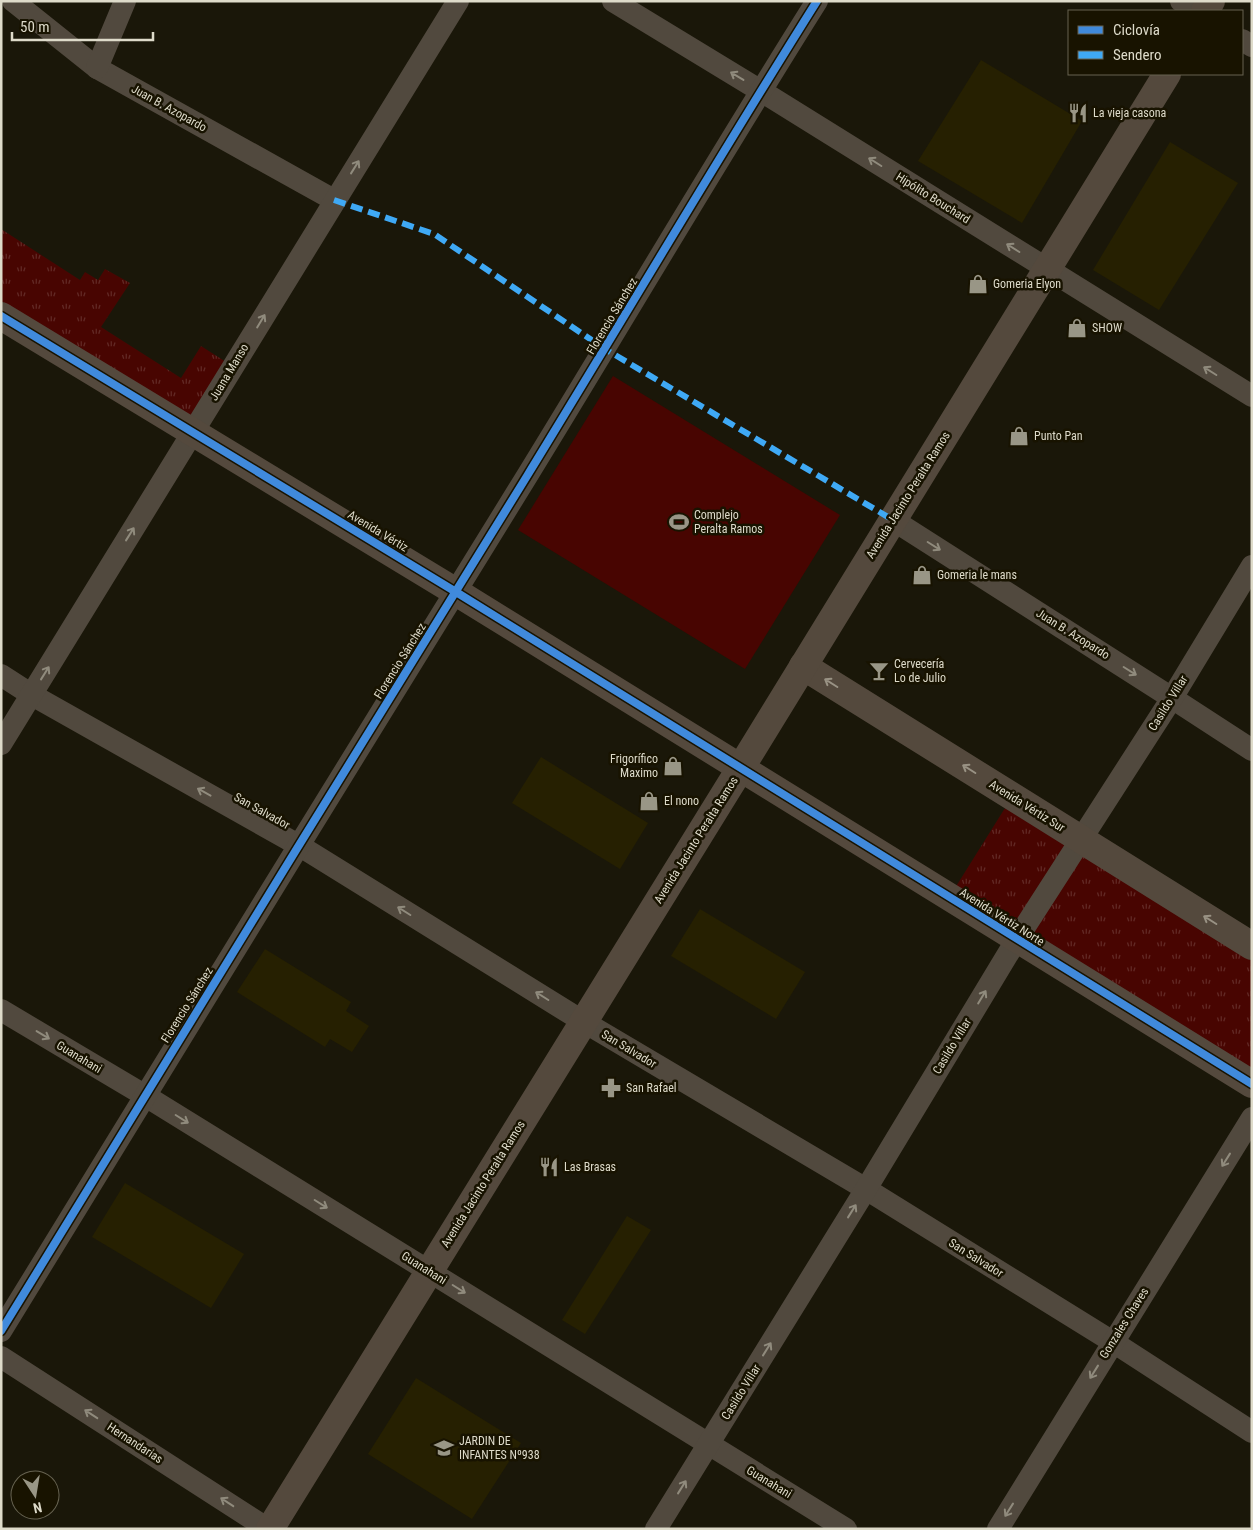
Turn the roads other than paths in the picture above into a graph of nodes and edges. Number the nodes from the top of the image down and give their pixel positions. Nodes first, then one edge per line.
1 (13, 1) edge
2 (125, 1) edge
3 (458, 1) edge
4 (614, 1) edge
5 (817, 1) edge
6 (1181, 1) edge
7 (1195, 10) edge
8 (97, 68) junction
9 (1166, 75) edge
10 (761, 91) junction
11 (334, 200) junction
12 (1048, 270) junction
13 (1, 316) edge
14 (1252, 396) edge
15 (193, 432) junction
16 (893, 520) junction
17 (1252, 566) edge
18 (456, 592) junction
19 (803, 666) junction
20 (1, 675) edge
21 (32, 694) junction
22 (1172, 698) junction
23 (1, 744) edge
24 (1252, 750) edge
25 (740, 769) junction
26 (1081, 839) junction
27 (300, 846) junction
28 (1017, 939) junction
29 (1252, 946) edge
30 (1, 1010) edge
31 (584, 1022) junction
32 (1252, 1084) edge
33 (144, 1095) junction
34 (1252, 1118) edge
35 (866, 1189) junction
36 (429, 1271) junction
37 (1, 1331) edge
38 (1113, 1342) junction
39 (1, 1357) edge
40 (1252, 1432) edge
41 (708, 1445) junction
42 (269, 1529) edge
43 (656, 1529) edge
44 (846, 1529) edge
45 (998, 1529) edge

1 - 8 street, Juan B. Azopardo
2 - 8 street
11 -> 3 street, Juana Manso
10 -> 4 street, Hipólito Bouchard
5 - 10 street, Florencio Sánchez
6 - 7 street
8 - 11 street, Juan B. Azopardo
9 - 12 street, Avenida Jacinto Peralta Ramos
12 -> 10 street, Hipólito Bouchard
10 - 18 street, Florencio Sánchez
15 -> 11 street, Juana Manso
14 -> 12 street, Hipólito Bouchard
12 - 16 street, Avenida Jacinto Peralta Ramos
13 - 15 street, Avenida Vértiz
15 - 18 street, Avenida Vértiz
21 -> 15 street, Juana Manso
16 - 19 street, Avenida Jacinto Peralta Ramos
16 -> 22 street, Juan B. Azopardo
17 - 22 street, Casildo Villar
18 - 25 street, Avenida Vértiz
18 - 27 street, Florencio Sánchez
19 - 25 street, Avenida Jacinto Peralta Ramos
26 -> 19 street, Avenida Vértiz Sur
20 - 21 street, San Salvador
21 - 23 street, Juana Manso
27 -> 21 street, San Salvador
22 - 24 street, Juan B. Azopardo
22 - 26 street, Casildo Villar
25 - 28 street, Avenida Vértiz Norte
25 - 31 street, Avenida Jacinto Peralta Ramos
26 - 28 street, Casildo Villar
29 -> 26 street, Avenida Vértiz Sur
31 -> 27 street, San Salvador
27 - 33 street, Florencio Sánchez
28 - 32 street, Avenida Vértiz Norte
35 -> 28 street, Casildo Villar
30 -> 33 street, Guanahani
31 - 35 street, San Salvador
31 - 36 street, Avenida Jacinto Peralta Ramos
33 -> 36 street, Guanahani
33 - 37 street, Florencio Sánchez
34 -> 38 street, Gonzales Chaves
35 - 38 street, San Salvador
41 -> 35 street, Casildo Villar
36 -> 41 street, Guanahani
36 - 42 street, Avenida Jacinto Peralta Ramos
38 - 40 street, San Salvador
38 -> 45 street, Gonzales Chaves
42 -> 39 street, Hernandarias
43 -> 41 street, Casildo Villar
41 - 44 street, Guanahani

